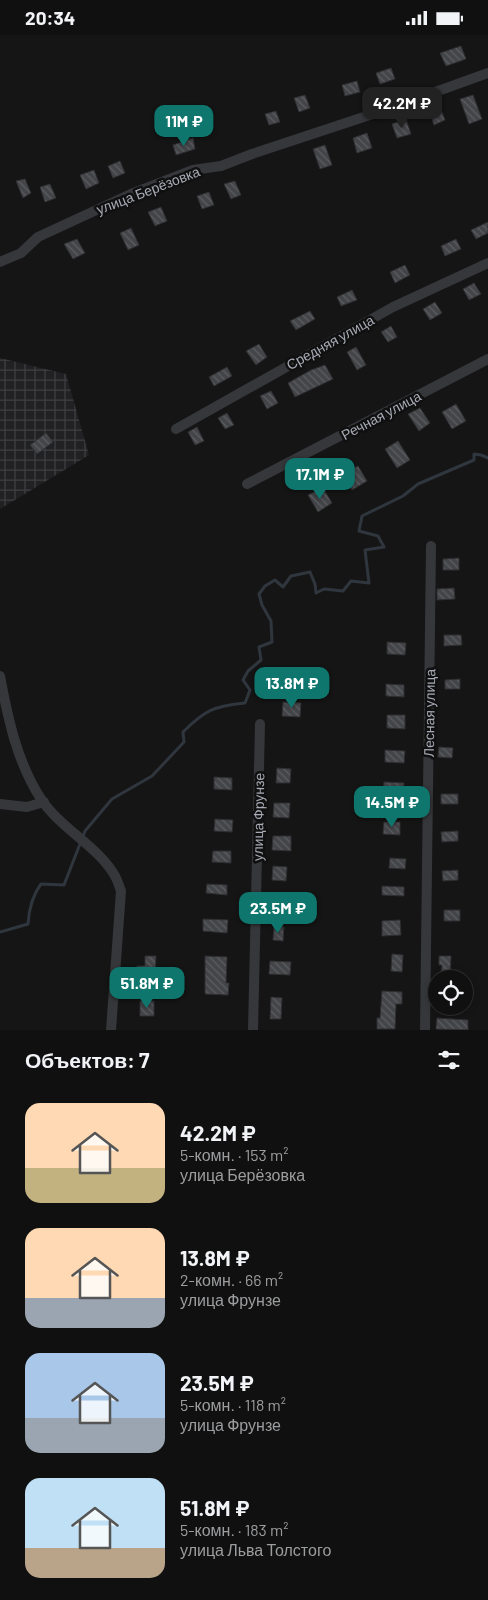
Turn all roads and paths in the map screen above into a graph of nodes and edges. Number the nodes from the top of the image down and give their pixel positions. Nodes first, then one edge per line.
1 (487, 77) edge
2 (0, 262) edge
3 (488, 263) edge
4 (488, 359) edge
5 (176, 429) dead end
6 (247, 484) dead end
7 (431, 546) dead end
8 (0, 676) edge
9 (260, 724) dead end
10 (44, 802) junction
11 (0, 804) edge
12 (112, 1030) edge
13 (253, 1030) edge
14 (425, 1030) edge

1 - 2 street, улица Берёзовка
3 - 5 street, Средняя улица
4 - 6 street, Речная улица
7 - 14 street, Лесная улица
8 - 10 street
9 - 13 street, улица Фрунзе
10 - 11 street
10 - 12 street

